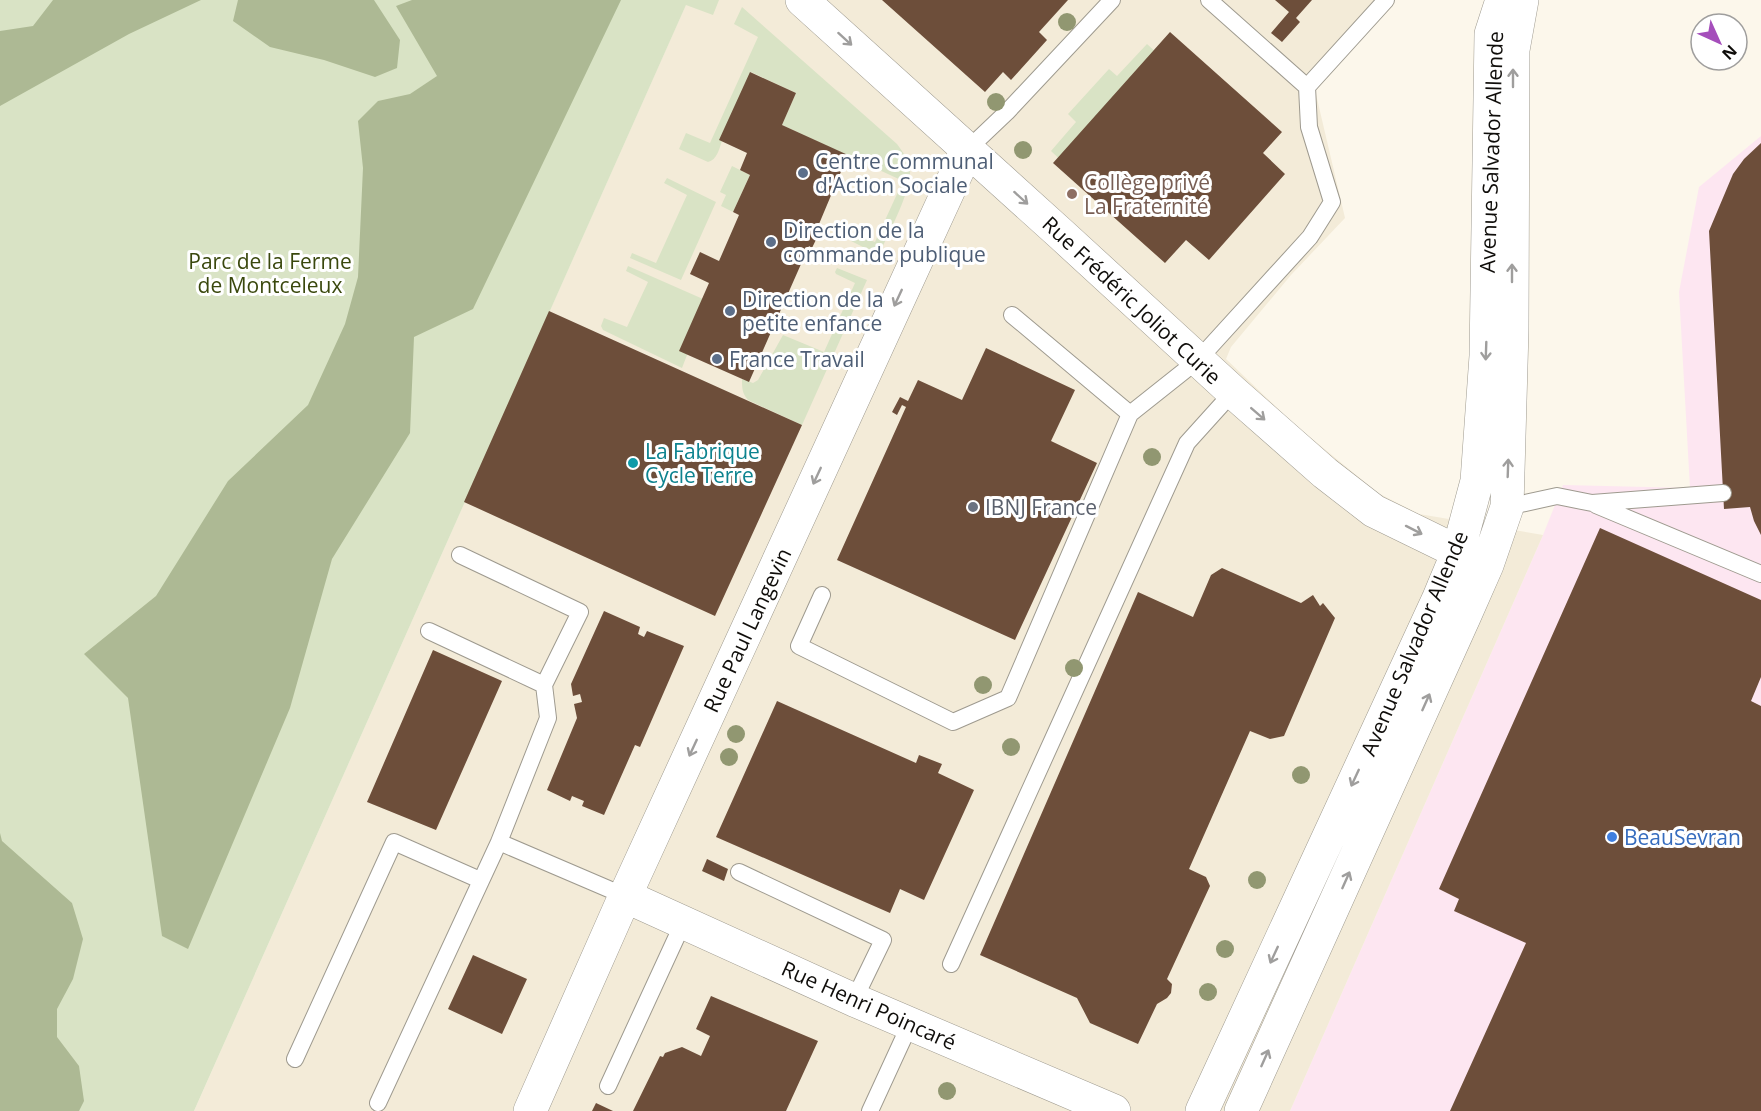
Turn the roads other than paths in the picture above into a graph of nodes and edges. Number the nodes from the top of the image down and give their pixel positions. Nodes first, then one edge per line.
1 (802, 0) edge
2 (1112, 0) edge
3 (1209, 0) edge
4 (1386, 0) edge
5 (1502, 0) edge
6 (1522, 0) edge
7 (1307, 87) junction
8 (967, 150) junction
9 (1012, 315) dead end
10 (1198, 360) junction
11 (1233, 392) junction
12 (1131, 414) junction
13 (1723, 493) dead end
14 (1592, 503) junction
15 (1507, 507) junction
16 (460, 555) dead end
17 (1472, 559) junction
18 (1761, 574) edge
19 (822, 595) dead end
20 (429, 631) dead end
21 (544, 685) junction
22 (499, 842) junction
23 (739, 872) dead end
24 (480, 880) junction
25 (625, 896) junction
26 (683, 923) junction
27 (951, 964) dead end
28 (854, 1000) junction
29 (910, 1024) junction
30 (294, 1059) dead end
31 (608, 1086) dead end
32 (378, 1103) dead end
33 (530, 1111) edge
34 (870, 1111) edge
35 (1114, 1111) edge
36 (1202, 1111) edge
37 (1241, 1111) edge

1 -> 8 street, Rue Frédéric Joliot Curie
2 - 8 lane
3 - 7 lane
4 - 7 lane
5 -> 17 street, Avenue Salvador Allende
15 -> 6 street, Avenue Salvador Allende
7 - 10 lane
8 -> 10 street, Rue Frédéric Joliot Curie
8 -> 25 street, Rue Paul Langevin
9 - 12 lane
10 - 11 street, Rue Frédéric Joliot Curie
10 - 12 lane
11 -> 17 street, Rue Frédéric Joliot Curie
11 - 27 lane
12 - 19 lane
13 - 14 lane
14 - 15 lane
14 - 18 lane
15 - 17 street, Avenue Salvador Allende
16 - 21 lane
17 -> 36 street, Avenue Salvador Allende
37 -> 17 street, Avenue Salvador Allende
20 - 21 lane
21 - 22 lane
22 - 24 lane
22 - 25 lane
23 - 28 lane
24 - 30 lane
24 - 32 lane
25 - 26 street, Rue Henri Poincaré
25 - 33 street, Rue Paul Langevin
26 - 28 street, Rue Henri Poincaré
26 - 31 lane
28 - 29 street, Rue Henri Poincaré
29 - 34 lane
29 - 35 street, Rue Henri Poincaré

